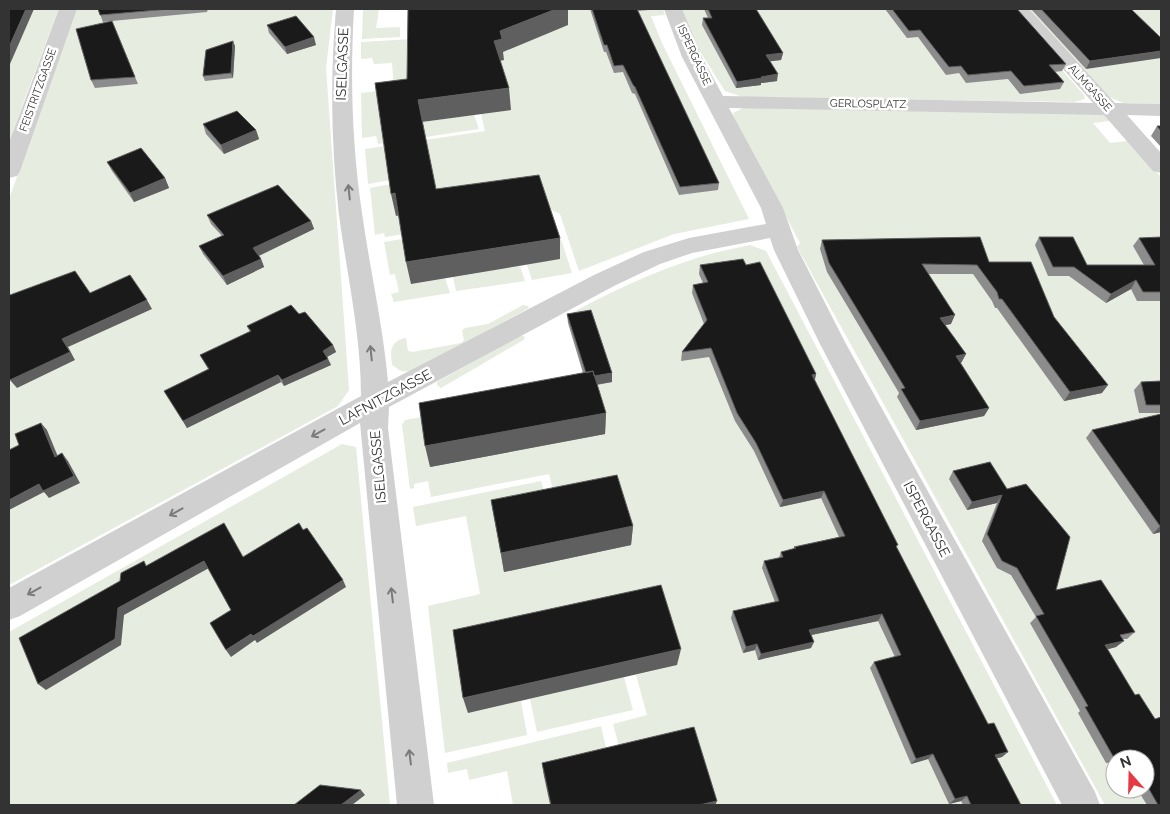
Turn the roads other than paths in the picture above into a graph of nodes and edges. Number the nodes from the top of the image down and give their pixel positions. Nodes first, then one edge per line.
1 (68, 9) edge
2 (345, 9) edge
3 (673, 9) edge
4 (1019, 9) edge
5 (716, 102) junction
6 (1108, 108) junction
7 (1161, 110) edge
8 (1161, 166) edge
9 (9, 171) edge
10 (778, 229) junction
11 (376, 401) junction
12 (9, 605) edge
13 (416, 805) edge
14 (1082, 805) edge

1 - 9 street, FEISTRITZGASSE
11 -> 2 street, ISELGASSE
3 - 5 street, ISPERGASSE
4 - 6 street, ALMGASSE
5 - 6 street, GERLOSPLATZ
5 - 10 street
6 - 7 street, GERLOSPLATZ
6 - 8 street, ALMGASSE
10 - 11 street, LAFNITZGASSE
10 - 14 street, ISPERGASSE
11 -> 12 street, LAFNITZGASSE
13 -> 11 street, ISELGASSE

